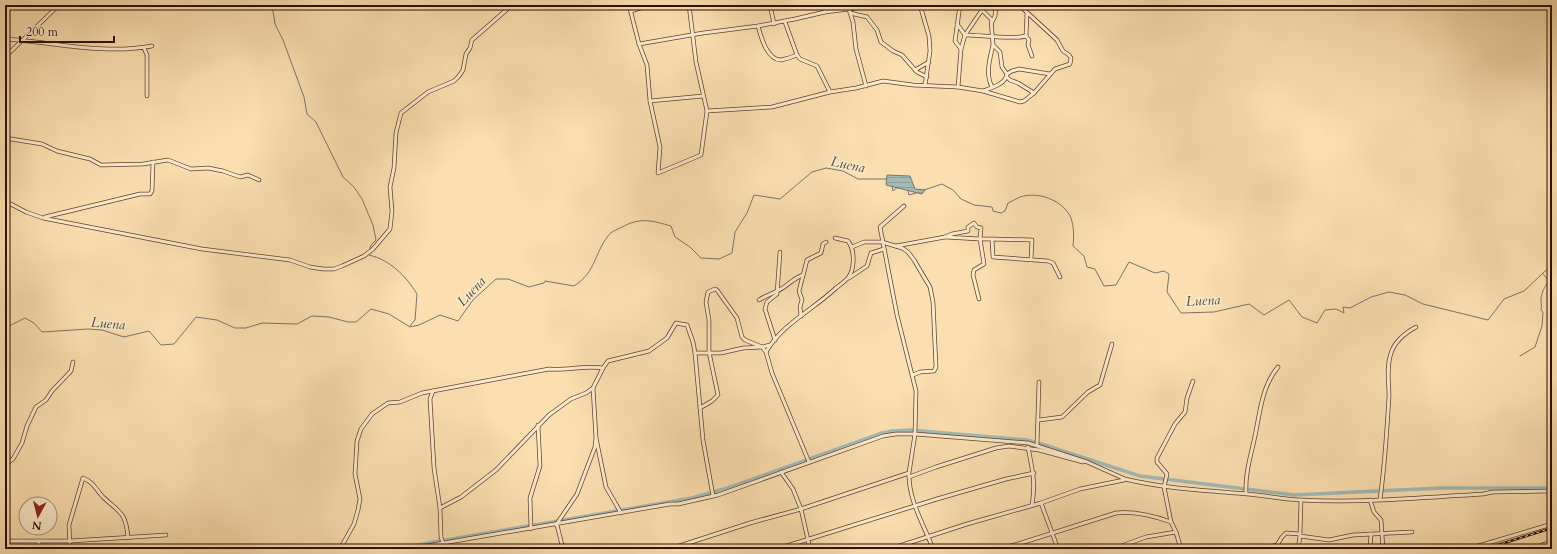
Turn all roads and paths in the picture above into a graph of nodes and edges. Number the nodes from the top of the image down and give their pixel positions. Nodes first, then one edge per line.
1 (59, 5) edge
2 (512, 5) edge
3 (629, 5) edge
4 (650, 5) edge
5 (689, 5) edge
6 (770, 5) edge
7 (825, 5) edge
8 (872, 5) edge
9 (878, 5) edge
10 (920, 5) edge
11 (960, 5) edge
12 (977, 5) edge
13 (983, 5) edge
14 (996, 5) edge
15 (1019, 5) edge
16 (982, 10) junction
17 (631, 11) junction
18 (850, 11) junction
19 (825, 12) junction
20 (1027, 13) junction
21 (785, 22) junction
22 (992, 22) junction
23 (774, 24) junction
24 (957, 24) junction
25 (758, 26) junction
26 (965, 34) junction
27 (692, 35) junction
28 (992, 36) junction
29 (1026, 36) junction
30 (5, 39) edge
31 (21, 40) junction
32 (639, 44) junction
33 (993, 45) junction
34 (152, 46) dead end
35 (144, 48) junction
36 (961, 48) junction
37 (797, 55) junction
38 (5, 56) edge
39 (1032, 56) dead end
40 (929, 62) junction
41 (915, 70) junction
42 (1051, 74) junction
43 (1007, 76) junction
44 (927, 77) junction
45 (925, 85) junction
46 (866, 86) junction
47 (958, 87) junction
48 (992, 87) junction
49 (983, 91) junction
50 (830, 92) junction
51 (1034, 93) junction
52 (146, 96) dead end
53 (703, 96) junction
54 (650, 101) junction
55 (706, 111) junction
56 (5, 138) edge
57 (153, 162) junction
58 (259, 180) dead end
59 (5, 201) edge
60 (904, 206) dead end
61 (43, 218) junction
62 (945, 237) junction
63 (835, 238) dead end
64 (980, 239) junction
65 (992, 239) junction
66 (826, 242) dead end
67 (882, 242) junction
68 (894, 246) junction
69 (852, 247) junction
70 (884, 249) junction
71 (780, 252) dead end
72 (1031, 260) junction
73 (803, 275) junction
74 (1060, 278) dead end
75 (847, 279) junction
76 (777, 291) junction
77 (979, 299) dead end
78 (759, 300) dead end
79 (801, 316) junction
80 (1416, 327) dead end
81 (775, 340) junction
82 (1112, 344) dead end
83 (770, 345) junction
84 (762, 347) junction
85 (709, 352) junction
86 (766, 352) junction
87 (696, 353) junction
88 (73, 362) dead end
89 (1278, 367) dead end
90 (602, 368) junction
91 (913, 375) junction
92 (1193, 381) dead end
93 (1040, 382) dead end
94 (593, 388) junction
95 (433, 391) junction
96 (700, 408) junction
97 (1039, 420) junction
98 (538, 425) junction
99 (915, 434) junction
100 (596, 438) junction
101 (1028, 443) junction
102 (1037, 445) junction
103 (1027, 448) junction
104 (5, 462) edge
105 (809, 462) junction
106 (1087, 462) junction
107 (781, 472) junction
108 (1034, 473) junction
109 (909, 475) junction
110 (1125, 479) junction
111 (1164, 487) junction
112 (1552, 491) edge
113 (1246, 493) junction
114 (713, 496) junction
115 (1380, 499) junction
116 (1301, 500) junction
117 (1370, 500) junction
118 (1042, 503) junction
119 (1032, 505) junction
120 (915, 506) junction
121 (440, 508) junction
122 (801, 509) junction
123 (621, 513) junction
124 (1171, 522) junction
125 (1552, 524) edge
126 (556, 525) junction
127 (531, 529) junction
128 (1176, 532) junction
129 (1412, 532) dead end
130 (1053, 533) junction
131 (1371, 534) junction
132 (1382, 534) junction
133 (166, 535) dead end
134 (1300, 535) junction
135 (928, 536) junction
136 (128, 538) junction
137 (807, 540) junction
138 (5, 541) edge
139 (39, 541) junction
140 (69, 541) junction
141 (1552, 542) edge
142 (443, 543) junction
143 (438, 544) junction
144 (687, 544) junction
145 (562, 548) edge
146 (38, 549) edge
147 (70, 549) edge
148 (340, 549) edge
149 (410, 549) edge
150 (441, 549) edge
151 (548, 549) edge
152 (670, 549) edge
153 (688, 549) edge
154 (777, 549) edge
155 (810, 549) edge
156 (890, 549) edge
157 (933, 549) edge
158 (1002, 549) edge
159 (1058, 549) edge
160 (1113, 549) edge
161 (1180, 549) edge
162 (1261, 549) edge
163 (1298, 549) edge
164 (1370, 549) edge
165 (1383, 549) edge
166 (1468, 549) edge
167 (1540, 549) edge

1 - 31 street
2 - 61 street
3 - 17 street
4 - 17 street
5 - 27 street
6 - 23 street
7 - 19 street
8 - 9 street
8 - 18 street
10 - 40 street
11 - 24 street
12 - 16 street
13 - 16 street
14 - 22 street
15 - 20 street
16 - 22 street
16 - 26 street
17 - 32 street
18 - 19 street
18 - 41 street
18 - 46 street
19 - 21 street
20 - 29 street
20 - 42 street
21 - 23 street
21 - 37 street
22 - 28 street
23 - 25 street
24 - 26 street
24 - 36 street
25 - 27 street
25 - 37 street
26 - 28 street
26 - 36 street
27 - 32 street
27 - 53 street
28 - 29 street
28 - 33 street
29 - 39 street
30 - 31 street
31 - 35 street
31 - 38 street
32 - 54 street
33 - 43 street
33 - 48 street
34 - 35 street
35 - 52 street
36 - 47 street
37 - 50 street
40 - 41 street
40 - 44 street
41 - 44 street
42 - 43 street
42 - 51 street
43 - 48 street
43 - 51 street
44 - 45 street
45 - 46 street
45 - 47 street
46 - 50 street
47 - 49 street
48 - 49 street
49 - 51 street
50 - 55 street
53 - 54 street
53 - 55 street
54 - 55 street
56 - 57 street
57 - 58 street
57 - 61 street
59 - 61 street
60 - 67 street
62 - 64 street
62 - 64 street
62 - 68 street
63 - 69 street
64 - 65 street
64 - 77 street
65 - 72 street
65 - 72 street
66 - 73 street
67 - 68 street
67 - 69 street
67 - 70 street
68 - 91 street
69 - 75 street
70 - 75 street
70 - 91 street
71 - 76 street
72 - 74 street
73 - 76 street
73 - 79 street
75 - 79 street
76 - 78 street
76 - 81 street
79 - 81 street
80 - 115 street
81 - 83 street
82 - 97 street
83 - 84 street
83 - 86 street
84 - 85 street
84 - 85 street
84 - 86 street
85 - 87 street
85 - 96 street
86 - 105 street
87 - 90 street
87 - 96 street
88 - 104 street
89 - 113 street
90 - 94 street
90 - 95 street
91 - 99 street
92 - 111 street
93 - 97 street
94 - 98 street
94 - 100 street
95 - 121 street
95 - 148 street
96 - 114 street
97 - 102 street
98 - 121 street
98 - 127 street
99 - 101 street
99 - 105 street
99 - 109 street
100 - 123 street
100 - 126 street
101 - 102 street
101 - 103 street
102 - 106 street
103 - 106 street
103 - 108 street
103 - 109 street
105 - 107 street
106 - 110 street
107 - 114 street
107 - 122 street
108 - 119 street
108 - 120 street
109 - 120 street
109 - 122 street
110 - 111 street
110 - 118 street
111 - 113 street
111 - 124 street
112 - 115 street
113 - 116 street
114 - 123 street
115 - 117 street
116 - 117 street
116 - 134 street
117 - 132 street
118 - 119 street
118 - 130 street
119 - 135 street
120 - 135 street
120 - 137 street
121 - 142 street
122 - 137 street
122 - 144 street
123 - 126 street
124 - 128 street
124 - 130 street
125 - 166 street
126 - 127 street
126 - 145 street
127 - 142 street
128 - 160 street
128 - 161 street
129 - 132 street
130 - 158 street
130 - 159 street
131 - 132 street
131 - 134 street
131 - 164 street
132 - 165 street
133 - 136 street
134 - 162 street
134 - 163 street
135 - 156 street
135 - 157 street
136 - 140 street
136 - 140 street
137 - 154 street
137 - 155 street
138 - 139 street
139 - 140 street
139 - 146 street
140 - 147 street
141 - 167 street
142 - 143 street
143 - 149 street
143 - 150 street
144 - 152 street
144 - 153 street
145 - 151 street

